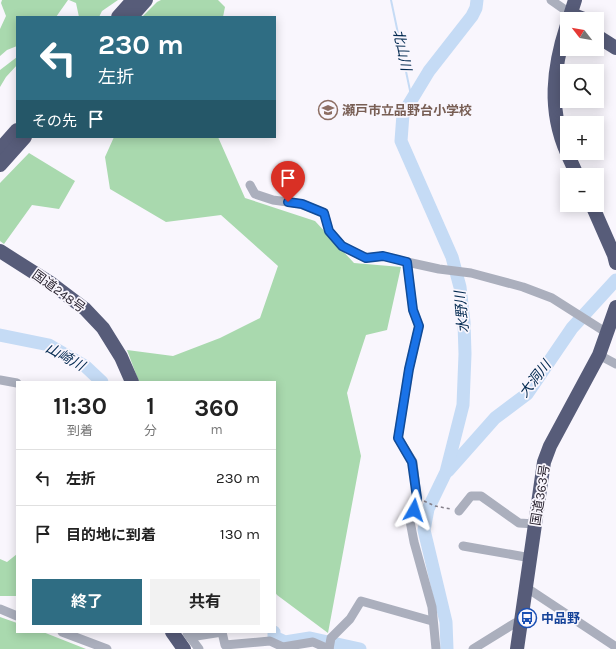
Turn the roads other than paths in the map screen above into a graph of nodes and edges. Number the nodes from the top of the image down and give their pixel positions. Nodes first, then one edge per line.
1 (133, 0) edge
2 (146, 0) edge
3 (551, 0) edge
4 (575, 0) edge
5 (564, 12) edge
6 (572, 12) edge
7 (119, 16) edge
8 (132, 16) edge
9 (604, 30) edge
10 (616, 38) edge
11 (604, 40) edge
12 (616, 48) edge
13 (560, 49) edge
14 (16, 131) edge
15 (560, 134) edge
16 (24, 138) edge
17 (0, 148) edge
18 (0, 165) edge
19 (250, 185) dead end
20 (595, 212) edge
21 (0, 251) edge
22 (407, 262) junction
23 (616, 263) edge
24 (616, 307) edge
25 (607, 333) junction
26 (599, 355) junction
27 (616, 364) edge
28 (0, 380) edge
29 (132, 381) edge
30 (16, 383) edge
31 (459, 511) road end
32 (535, 524) junction
33 (463, 546) dead end
34 (531, 558) junction
35 (527, 588) junction
36 (0, 608) edge
37 (16, 616) edge
38 (432, 621) junction
39 (521, 621) junction
40 (65, 633) edge
41 (174, 633) edge
42 (217, 633) edge
43 (222, 633) edge
44 (187, 639) edge
45 (616, 647) edge
46 (107, 649) edge
47 (199, 649) edge
48 (329, 649) edge
49 (436, 649) edge
50 (473, 649) edge
51 (517, 649) edge

1 - 7 highway
2 - 8 highway
3 - 5 street
4 - 6 highway
9 - 10 highway
11 - 12 highway
13 - 15 highway
14 - 17 highway
16 - 18 highway
19 - 22 street
20 - 23 highway
21 - 29 highway, 国道248号
22 - 25 street
22 - 38 street
24 - 25 highway, 国道363号
25 - 26 highway, 国道363号
26 - 27 street
26 - 32 highway, 国道363号
28 - 30 street
31 - 32 street
32 - 34 highway, 国道363号
33 - 34 street
34 - 35 highway, 国道363号
35 - 39 highway, 国道363号
35 - 45 street
36 - 37 street
38 - 48 street
38 - 49 street
39 - 50 street
39 - 51 highway, 国道363号
40 - 46 street
41 - 44 highway
42 - 44 street
43 - 48 street
44 - 47 street

